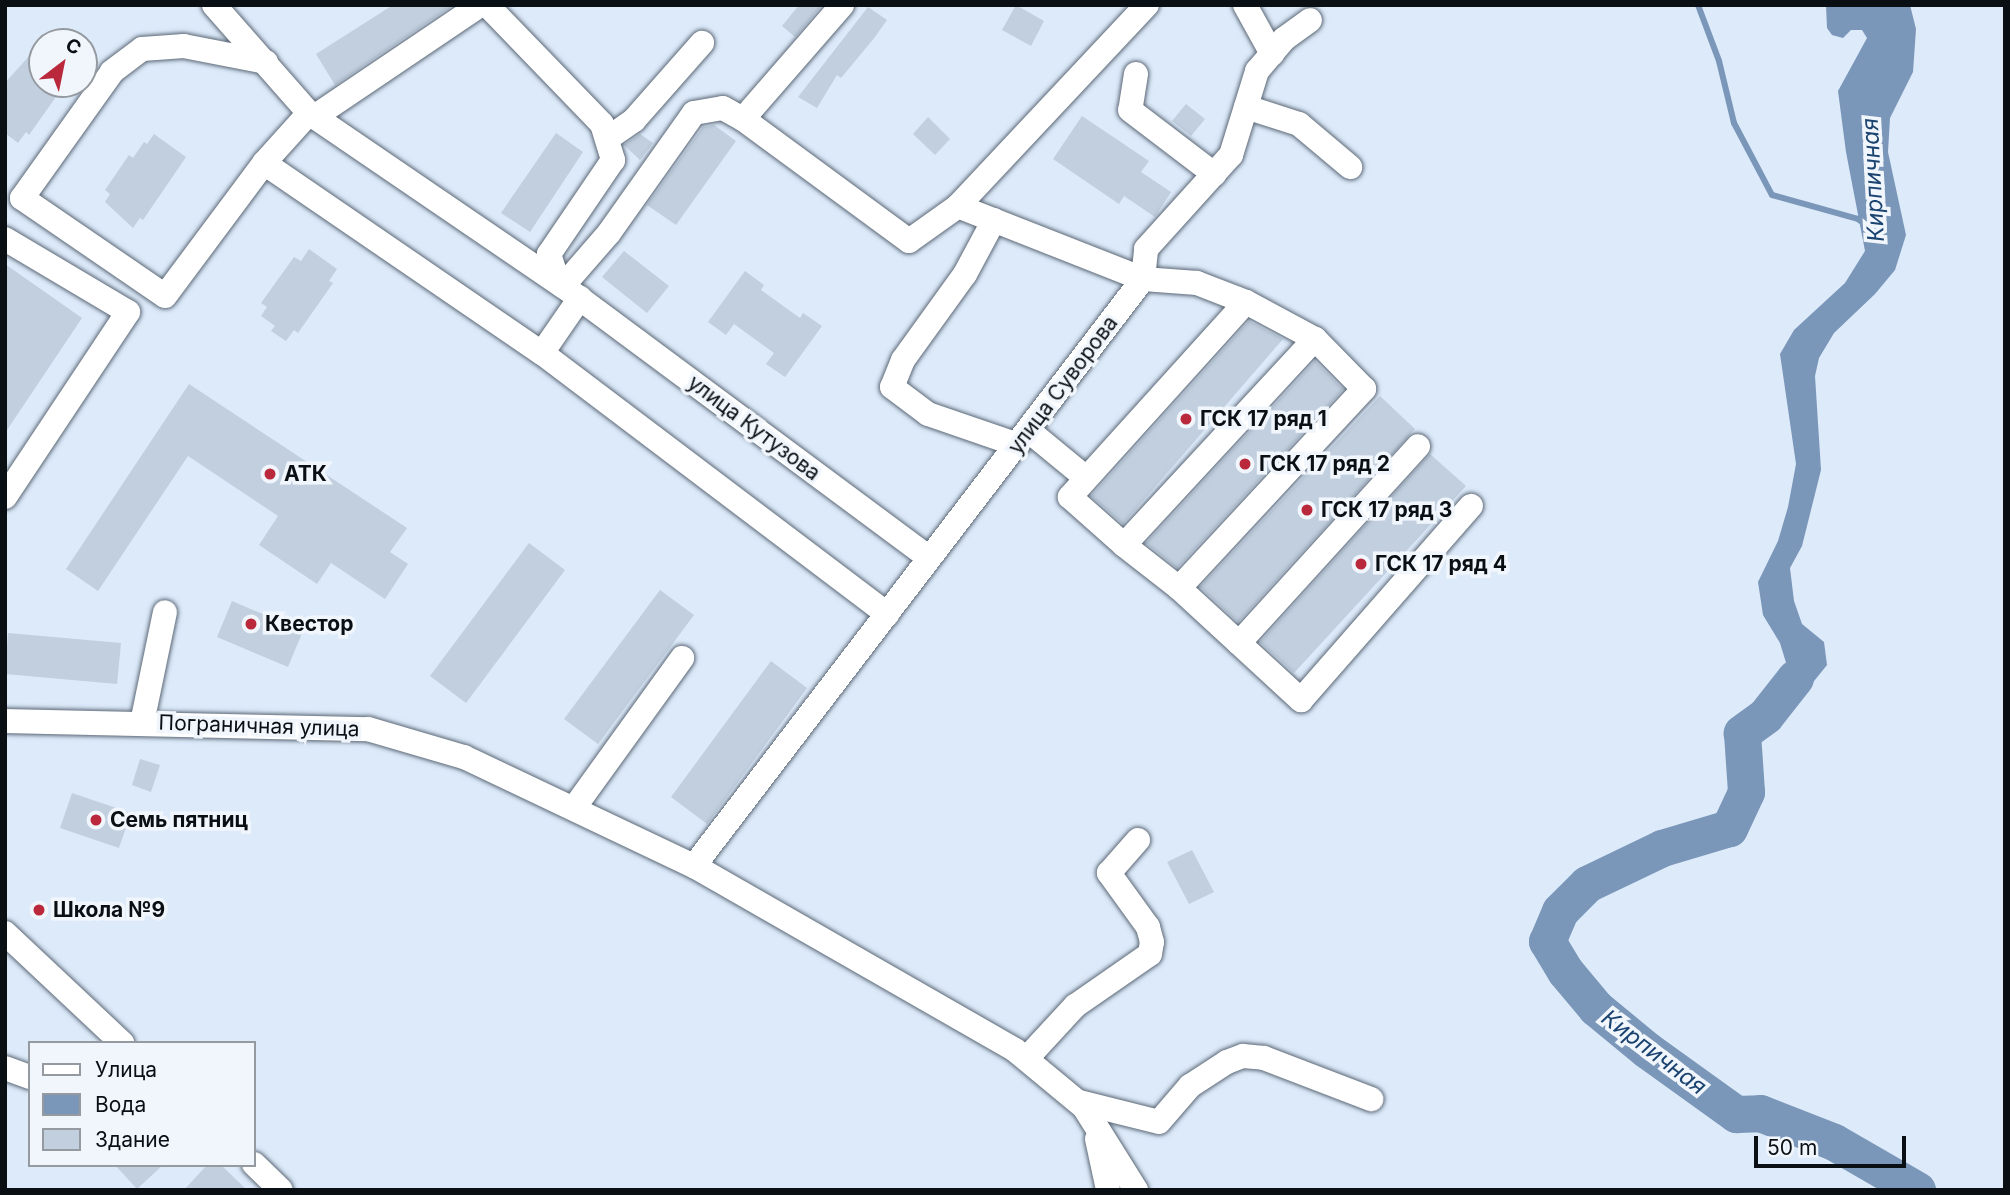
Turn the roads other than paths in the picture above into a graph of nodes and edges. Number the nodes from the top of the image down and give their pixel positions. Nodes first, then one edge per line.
1 (480, 5) edge
2 (487, 5) edge
3 (842, 5) edge
4 (1147, 5) edge
5 (1245, 5) edge
6 (217, 6) edge
7 (1310, 20) dead end
8 (702, 43) dead end
9 (1272, 54) junction
10 (266, 62) junction
11 (1136, 74) dead end
12 (1246, 107) junction
13 (311, 115) junction
14 (743, 119) junction
15 (607, 139) junction
16 (264, 163) junction
17 (1350, 167) dead end
18 (1214, 174) junction
19 (958, 206) junction
20 (994, 220) junction
21 (5, 239) edge
22 (1143, 279) junction
23 (567, 289) junction
24 (1246, 302) junction
25 (1315, 339) junction
26 (542, 353) junction
27 (1024, 438) junction
28 (1418, 446) dead end
29 (1086, 478) junction
30 (5, 497) edge
31 (1471, 506) dead end
32 (1124, 545) junction
33 (928, 557) junction
34 (1179, 588) junction
35 (165, 612) dead end
36 (887, 614) junction
37 (1239, 643) junction
38 (682, 658) dead end
39 (5, 721) edge
40 (142, 723) junction
41 (574, 808) junction
42 (1138, 840) dead end
43 (694, 866) junction
44 (5, 933) edge
45 (120, 1041) edge
46 (1027, 1058) junction
47 (5, 1068) edge
48 (28, 1076) edge
49 (1371, 1099) dead end
50 (1086, 1111) junction
51 (256, 1166) edge
52 (281, 1190) edge
53 (1108, 1190) edge
54 (1136, 1190) edge

1 - 13 street
2 - 15 street
3 - 14 street
4 - 19 street
5 - 9 street
6 - 10 street, улица Кутузова
7 - 9 street
8 - 15 street
9 - 12 street
10 - 13 street, улица Кутузова
10 - 16 street
11 - 18 street
12 - 17 street
12 - 18 street
13 - 16 street
13 - 23 street, улица Кутузова
14 - 19 street
14 - 23 street
15 - 23 street
16 - 26 street
18 - 22 street
19 - 20 street
20 - 22 street
20 - 27 street
21 - 30 street
22 - 24 street
22 - 27 street, улица Суворова
23 - 26 street
23 - 33 street, улица Кутузова
24 - 25 street
24 - 29 street
25 - 32 street
25 - 34 street
26 - 36 street
27 - 29 street
27 - 33 street, улица Суворова
28 - 37 street
29 - 32 street
31 - 37 street
32 - 34 street
33 - 36 street, улица Суворова
34 - 37 street
35 - 40 street
36 - 43 street, улица Суворова
38 - 41 street
39 - 40 street, Пограничная улица
40 - 41 street, Пограничная улица
41 - 43 street, Пограничная улица
42 - 46 street
43 - 46 street, Пограничная улица
44 - 45 street
46 - 50 street, Пограничная улица
47 - 48 street
49 - 50 street
50 - 53 street
50 - 54 street
51 - 52 street

